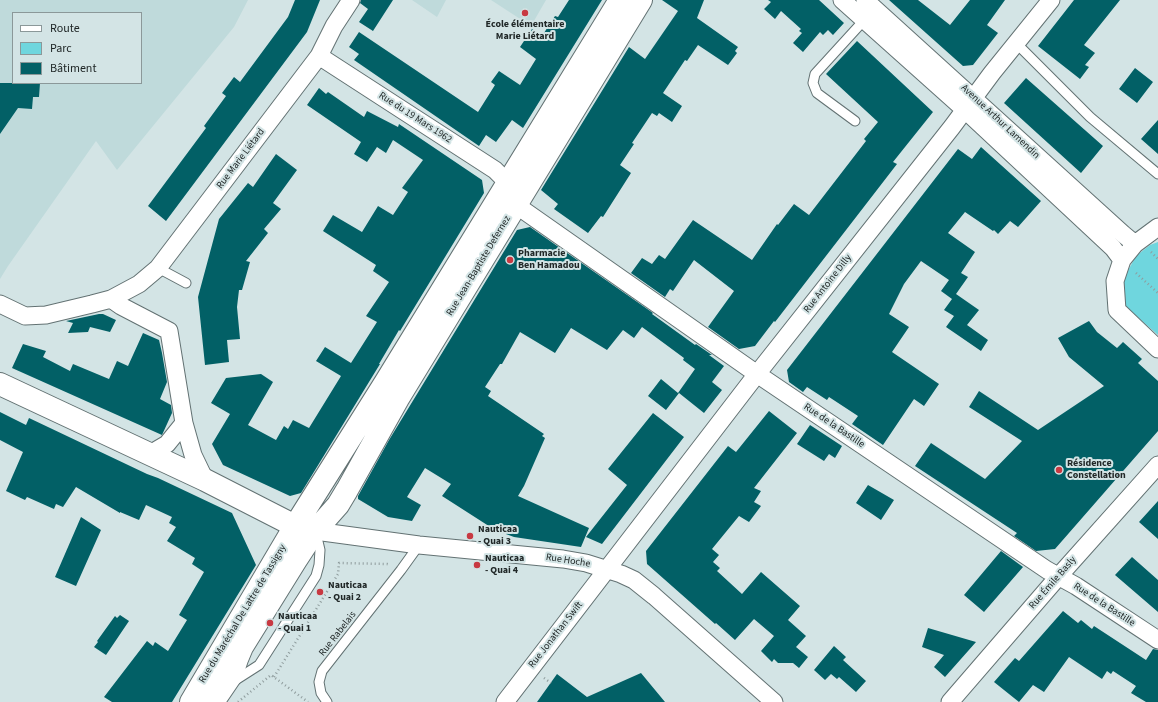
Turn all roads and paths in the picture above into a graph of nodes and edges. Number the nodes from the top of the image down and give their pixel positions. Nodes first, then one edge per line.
1 (352, 0) edge
2 (620, 0) edge
3 (630, 0) edge
4 (641, 0) edge
5 (1051, 0) edge
6 (848, 2) edge
7 (868, 10) edge
8 (1016, 42) junction
9 (319, 56) junction
10 (969, 104) junction
11 (855, 121) dead end
12 (545, 157) junction
13 (1158, 174) edge
14 (510, 197) junction
15 (1158, 227) edge
16 (1135, 244) junction
17 (1120, 264) junction
18 (158, 268) junction
19 (186, 283) dead end
20 (1158, 293) edge
21 (451, 294) dead end
22 (111, 299) junction
23 (0, 304) edge
24 (1158, 349) edge
25 (757, 374) junction
26 (1, 382) edge
27 (184, 422) junction
28 (150, 454) junction
29 (1158, 465) edge
30 (344, 476) dead end
31 (205, 480) junction
32 (330, 499) dead end
33 (305, 528) junction
34 (419, 544) junction
35 (607, 569) junction
36 (401, 570) junction
37 (1058, 577) junction
38 (1158, 640) edge
39 (274, 676) junction
40 (214, 699) edge
41 (308, 702) edge
42 (327, 702) edge
43 (505, 702) edge
44 (774, 702) edge
45 (950, 702) edge

1 - 9 street, Rue Marie Liétard
2 - 14 main road, Rue Jean-Baptiste Defernez
3 - 12 lane
4 - 12 main road, Rue Jean-Baptiste Defernez
5 - 8 street, Rue Antoine Dilly
6 - 7 street, Avenue Arthur Lamendin
7 - 10 street, Avenue Arthur Lamendin
7 - 11 lane
8 - 10 street, Rue Antoine Dilly
8 - 13 lane
9 - 14 street, Rue du 19 Mars 1962
9 - 18 street, Rue Marie Liétard
10 - 16 street, Avenue Arthur Lamendin
10 - 17 street
10 - 25 street, Rue Antoine Dilly
12 - 14 main road, Rue Jean-Baptiste Defernez
14 - 25 street, Rue de la Bastille
14 - 33 main road, Rue Jean-Baptiste Defernez
15 - 16 street
16 - 17 street
17 - 20 path
17 - 24 street
18 - 19 lane
18 - 22 street, Rue Marie Liétard
21 - 30 lane
22 - 23 street, Rue Marie Liétard
22 - 27 street
25 - 35 street, Rue Antoine Dilly
25 - 37 street, Rue de la Bastille
26 - 28 main road
27 - 28 street
27 - 31 street
28 - 31 main road
29 - 37 street, Rue Émile Basly
31 - 33 main road
32 - 33 lane
33 - 34 street, Rue Hoche
33 - 40 main road, Rue du Maréchal De Lattre de Tassigny
33 - 40 main road, Rue du Maréchal De Lattre de Tassigny
34 - 35 street, Rue Hoche
34 - 36 lane, Rue Rabelais
35 - 43 street, Rue Jonathan Swift
35 - 44 street, Rue Hoche
36 - 39 path
36 - 42 lane, Rue Rabelais
37 - 38 street, Rue de la Bastille
37 - 45 street, Rue Émile Basly
39 - 40 path
39 - 41 path

